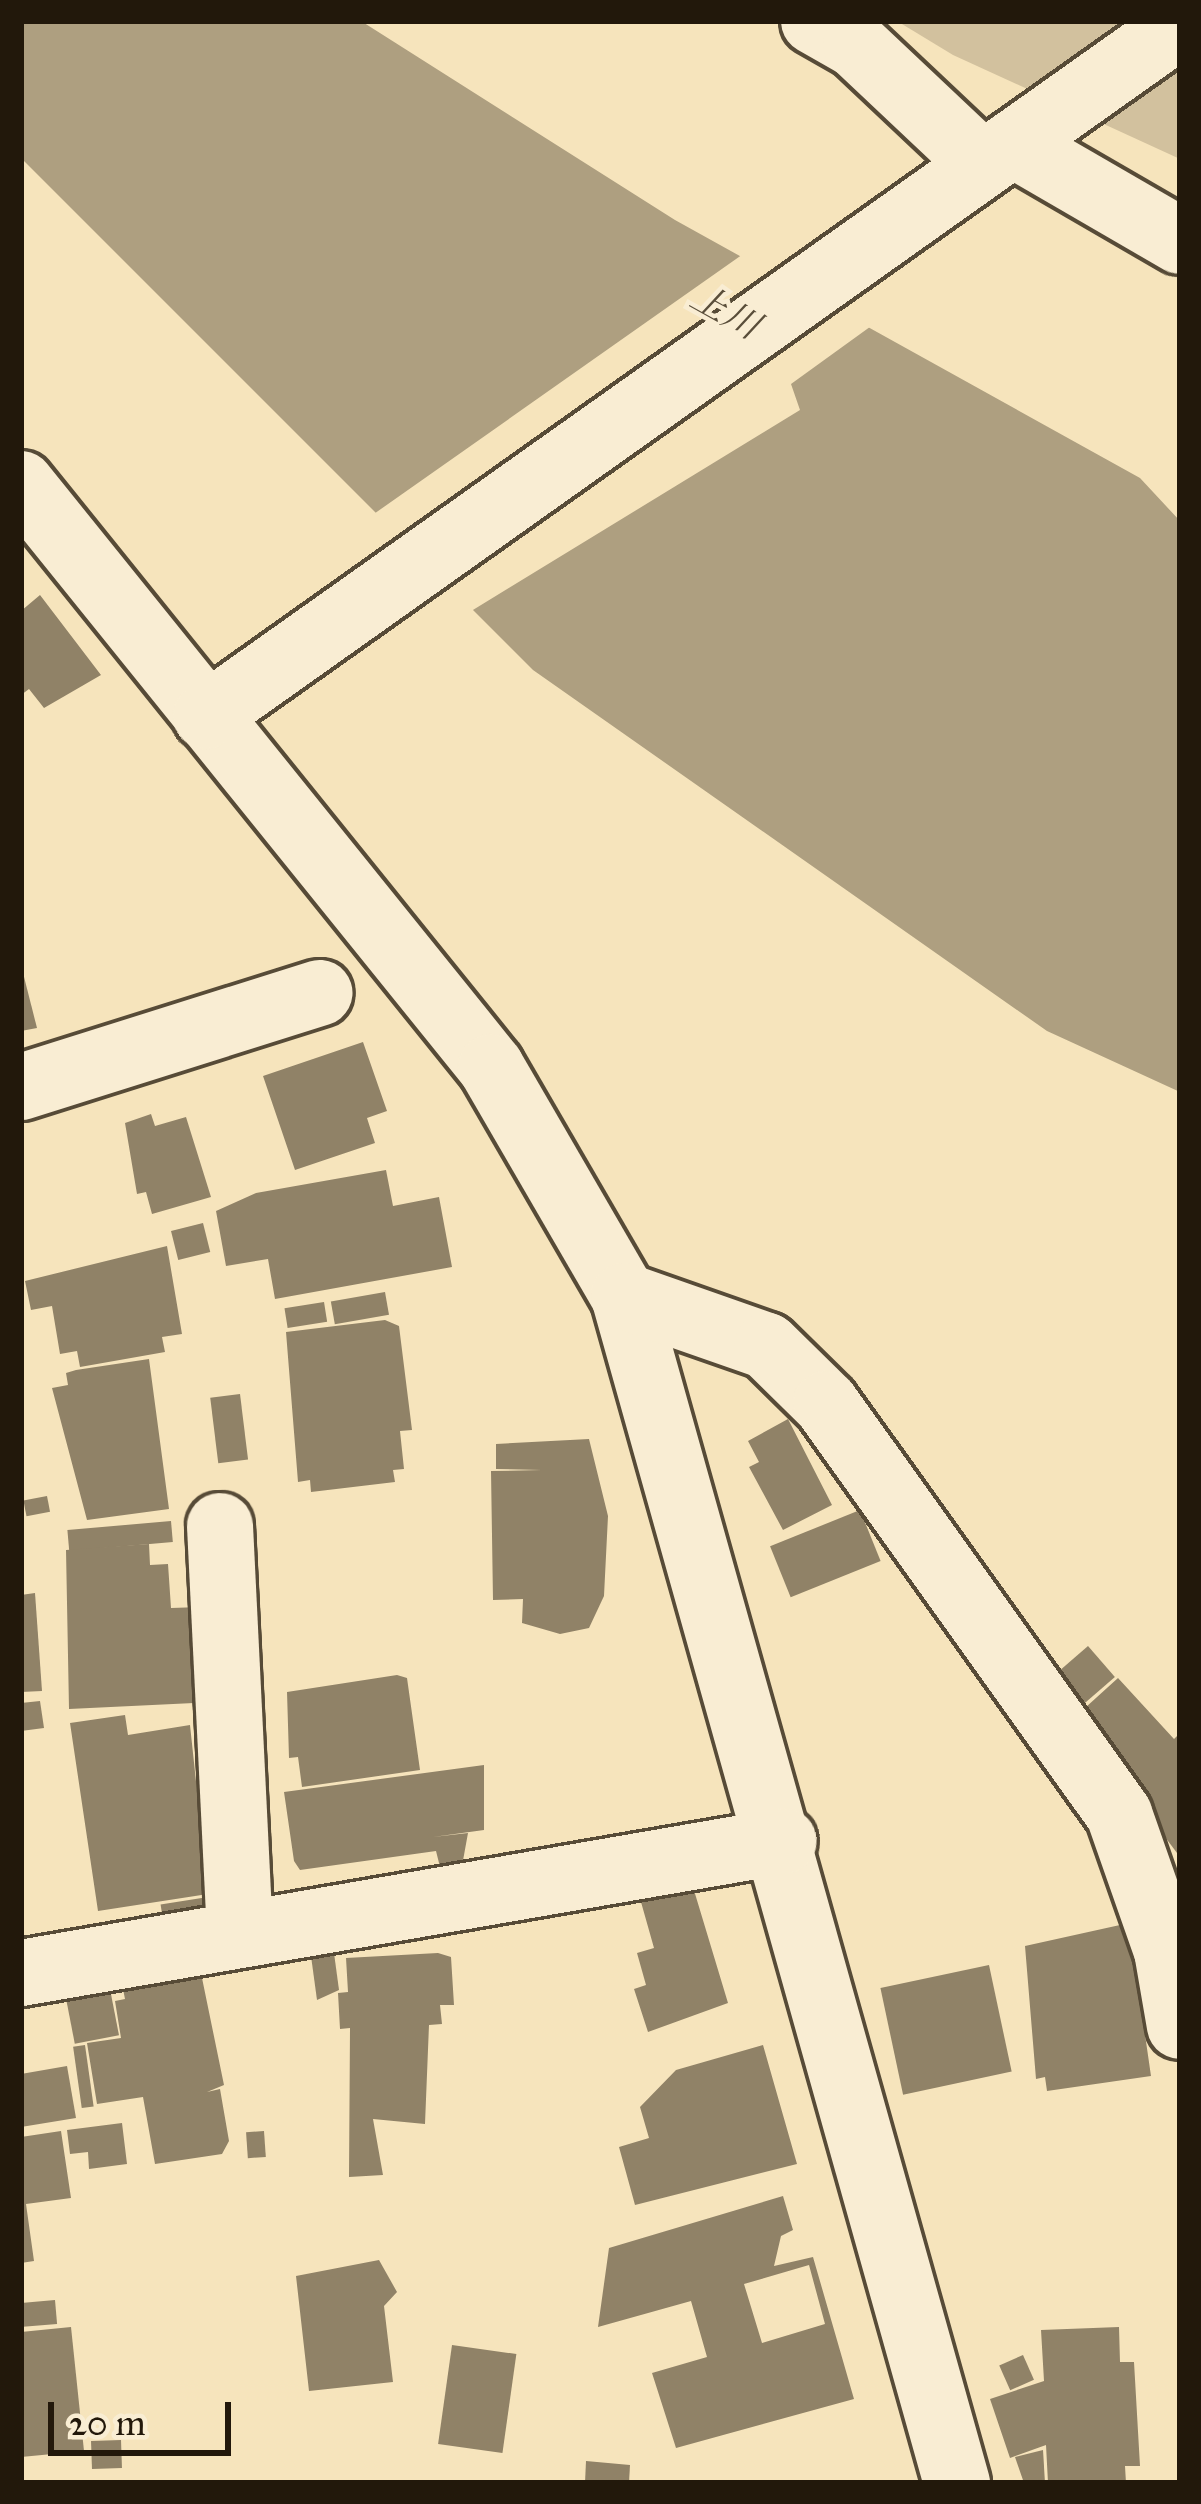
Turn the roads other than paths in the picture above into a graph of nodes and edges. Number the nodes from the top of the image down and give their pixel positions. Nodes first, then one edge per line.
1 (814, 21) edge
2 (1180, 25) edge
3 (976, 167) junction
4 (1180, 241) edge
5 (21, 484) edge
6 (206, 716) junction
7 (320, 993) dead end
8 (21, 1087) edge
9 (624, 1297) junction
10 (220, 1526) dead end
11 (784, 1841) junction
12 (240, 1930) junction
13 (21, 1973) edge
14 (1180, 2026) edge
15 (957, 2483) edge

1 - 3 street
2 - 3 street
3 - 4 street
3 - 6 street
5 - 6 street
6 - 9 street
7 - 8 street
9 - 11 street
9 - 14 street
10 - 12 street
11 - 12 street
11 - 15 street
12 - 13 street

